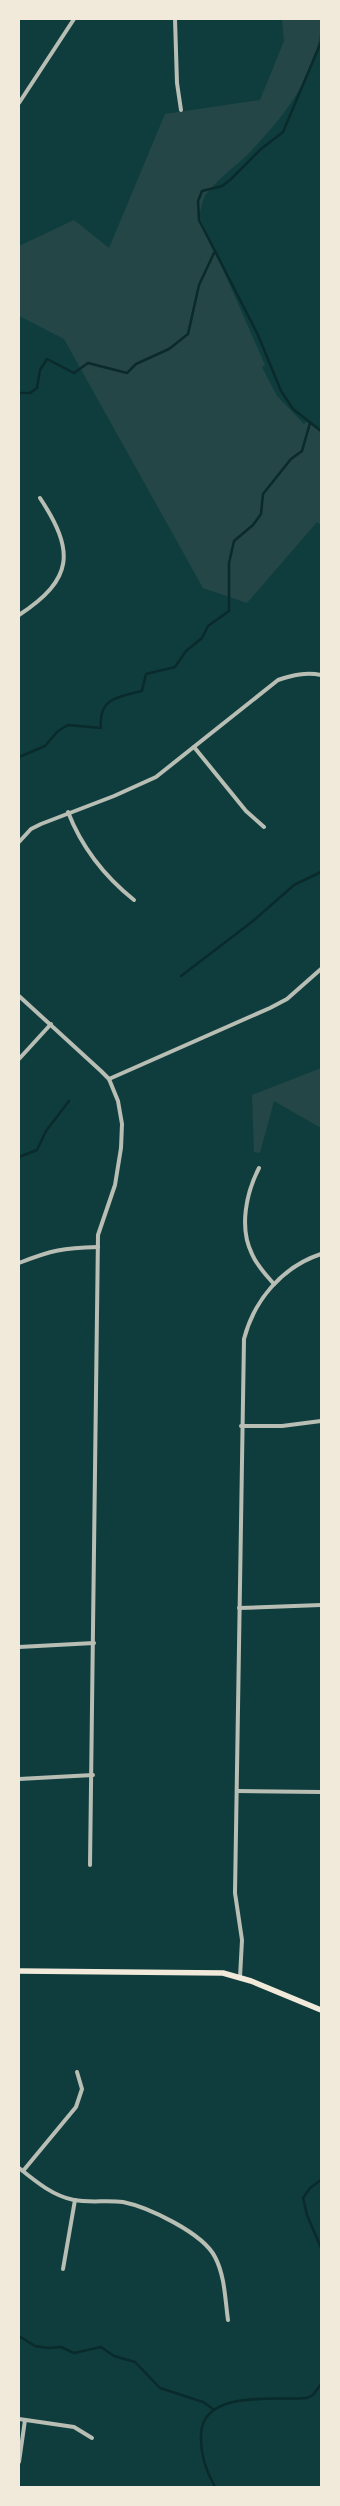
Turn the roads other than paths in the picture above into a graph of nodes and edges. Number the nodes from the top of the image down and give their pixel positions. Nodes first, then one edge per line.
1 (74, 19) edge
2 (175, 19) edge
3 (19, 103) edge
4 (181, 110) dead end
5 (40, 498) dead end
6 (19, 615) edge
7 (321, 676) edge
8 (194, 747) junction
9 (68, 812) junction
10 (264, 827) dead end
11 (19, 842) edge
12 (134, 900) dead end
13 (321, 970) edge
14 (19, 996) edge
15 (51, 1024) junction
16 (19, 1059) edge
17 (109, 1079) junction
18 (259, 1168) dead end
19 (98, 1247) junction
20 (321, 1254) edge
21 (19, 1263) edge
22 (274, 1284) junction
23 (321, 1421) edge
24 (241, 1426) junction
25 (321, 1605) edge
26 (239, 1608) junction
27 (94, 1643) junction
28 (19, 1647) edge
29 (93, 1775) junction
30 (19, 1779) edge
31 (237, 1791) junction
32 (321, 1792) edge
33 (90, 1866) dead end
34 (19, 1971) edge
35 (240, 1977) junction
36 (321, 2010) edge
37 (77, 2072) dead end
38 (19, 2168) edge
39 (23, 2171) junction
40 (75, 2200) junction
41 (63, 2269) dead end
42 (228, 2320) dead end
43 (19, 2419) edge
44 (25, 2420) junction
45 (92, 2438) dead end
46 (19, 2462) edge

1 - 3 street
2 - 4 street
5 - 6 street
7 - 8 street
8 - 9 street
8 - 10 street
9 - 11 street
9 - 12 street
13 - 17 street
14 - 15 street
15 - 16 street
15 - 17 street
17 - 19 street
18 - 22 street
19 - 21 street
19 - 27 street
20 - 22 street
22 - 24 street
23 - 24 street
24 - 26 street
25 - 26 street
26 - 31 street
27 - 28 street
27 - 29 street
29 - 30 street
29 - 33 street
31 - 32 street
31 - 35 street
34 - 35 main road
35 - 36 main road
37 - 39 street
38 - 39 street
39 - 40 street
40 - 41 street
40 - 42 street
43 - 44 street
44 - 45 street
44 - 46 street

